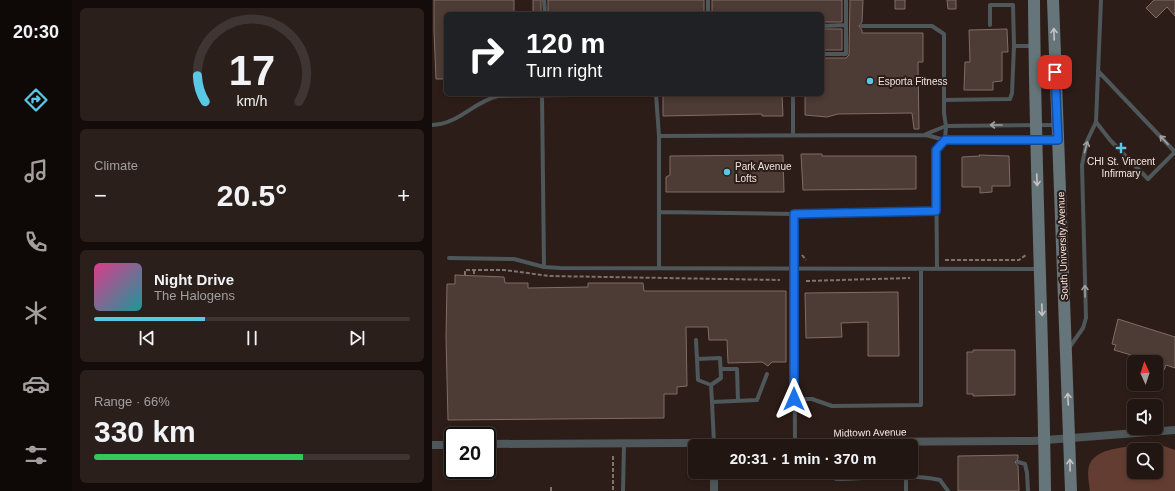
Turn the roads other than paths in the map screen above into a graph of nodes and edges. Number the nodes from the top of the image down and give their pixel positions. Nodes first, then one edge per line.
1 (544, 0) edge
2 (708, 0) edge
3 (846, 0) edge
4 (1034, 0) edge
5 (1053, 0) edge
6 (1101, 0) edge
7 (545, 12) edge
8 (708, 12) edge
9 (846, 25) junction
10 (990, 25) dead end
11 (824, 26) edge
12 (862, 26) dead end
13 (1014, 46) junction
14 (1034, 46) junction
15 (824, 54) edge
16 (1098, 71) junction
17 (498, 96) edge
18 (542, 96) edge
19 (656, 96) edge
20 (793, 96) edge
21 (944, 100) junction
22 (1096, 122) junction
23 (432, 125) edge
24 (1035, 125) junction
25 (1057, 125) junction
26 (946, 126) junction
27 (926, 134) junction
28 (793, 135) junction
29 (658, 136) junction
30 (945, 140) junction
31 (1058, 140) junction
32 (1036, 141) junction
33 (936, 211) junction
34 (659, 212) junction
35 (794, 214) junction
36 (450, 258) dead end
37 (544, 267) junction
38 (659, 267) junction
39 (794, 267) junction
40 (921, 269) junction
41 (938, 269) junction
42 (1040, 269) junction
43 (696, 340) dead end
44 (1066, 352) junction
45 (697, 359) junction
46 (721, 369) junction
47 (767, 374) dead end
48 (711, 384) junction
49 (794, 399) junction
50 (738, 401) junction
51 (712, 402) junction
52 (1175, 430) edge
53 (1070, 438) junction
54 (714, 439) edge
55 (795, 439) edge
56 (1044, 440) junction
57 (688, 443) edge
58 (918, 443) edge
59 (496, 444) edge
60 (624, 444) junction
61 (432, 445) edge
62 (444, 445) edge
63 (1018, 462) dead end
64 (918, 477) edge
65 (714, 479) edge
66 (906, 479) edge
67 (624, 491) edge
68 (714, 491) edge
69 (906, 491) edge
70 (948, 491) edge
71 (1028, 491) edge
72 (1045, 491) edge
73 (1070, 491) edge

1 - 7 lane
2 - 8 lane
3 - 9 lane
4 - 14 main road
25 -> 5 main road, South University Avenue
6 - 16 lane
9 - 11 lane
9 - 15 lane
10 - 13 lane
12 - 21 lane
13 - 14 lane
13 - 21 lane
14 - 24 main road
16 - 22 lane
22 -> 16 lane
17 - 23 lane
18 - 37 lane
19 - 29 lane
20 - 28 lane
21 - 26 lane
44 -> 22 lane
24 - 25 lane
24 -> 26 lane
24 - 32 main road
25 - 31 main road, South University Avenue
26 - 27 lane
26 - 30 lane
27 - 28 lane
27 - 30 lane
28 - 29 lane
29 - 34 lane
30 - 32 lane
30 - 33 lane
31 - 32 lane
31 - 44 main road, South University Avenue
32 -> 42 main road
33 - 35 lane
33 - 41 lane
34 - 35 lane
34 - 38 lane
35 - 39 lane
36 - 37 lane
37 - 38 lane
38 - 39 lane
39 - 40 lane
39 - 49 lane
40 - 41 lane
40 - 49 lane
41 - 42 lane
42 -> 56 main road
43 - 45 lane
53 -> 44 main road, South University Avenue
45 - 46 lane
45 - 48 lane
46 - 48 lane
46 - 50 lane
47 - 50 lane
48 - 51 lane
49 - 55 lane
50 - 51 lane
51 - 54 lane
52 - 53 street, Midtown Avenue
53 - 56 street, Midtown Avenue
73 -> 53 main road, South University Avenue
56 - 58 street, Midtown Avenue
56 - 72 main road
57 - 60 street, Midtown Avenue
59 - 60 street, Midtown Avenue
60 - 67 lane
61 - 62 street
63 - 71 lane
64 - 70 lane
65 - 68 street
66 - 69 lane

